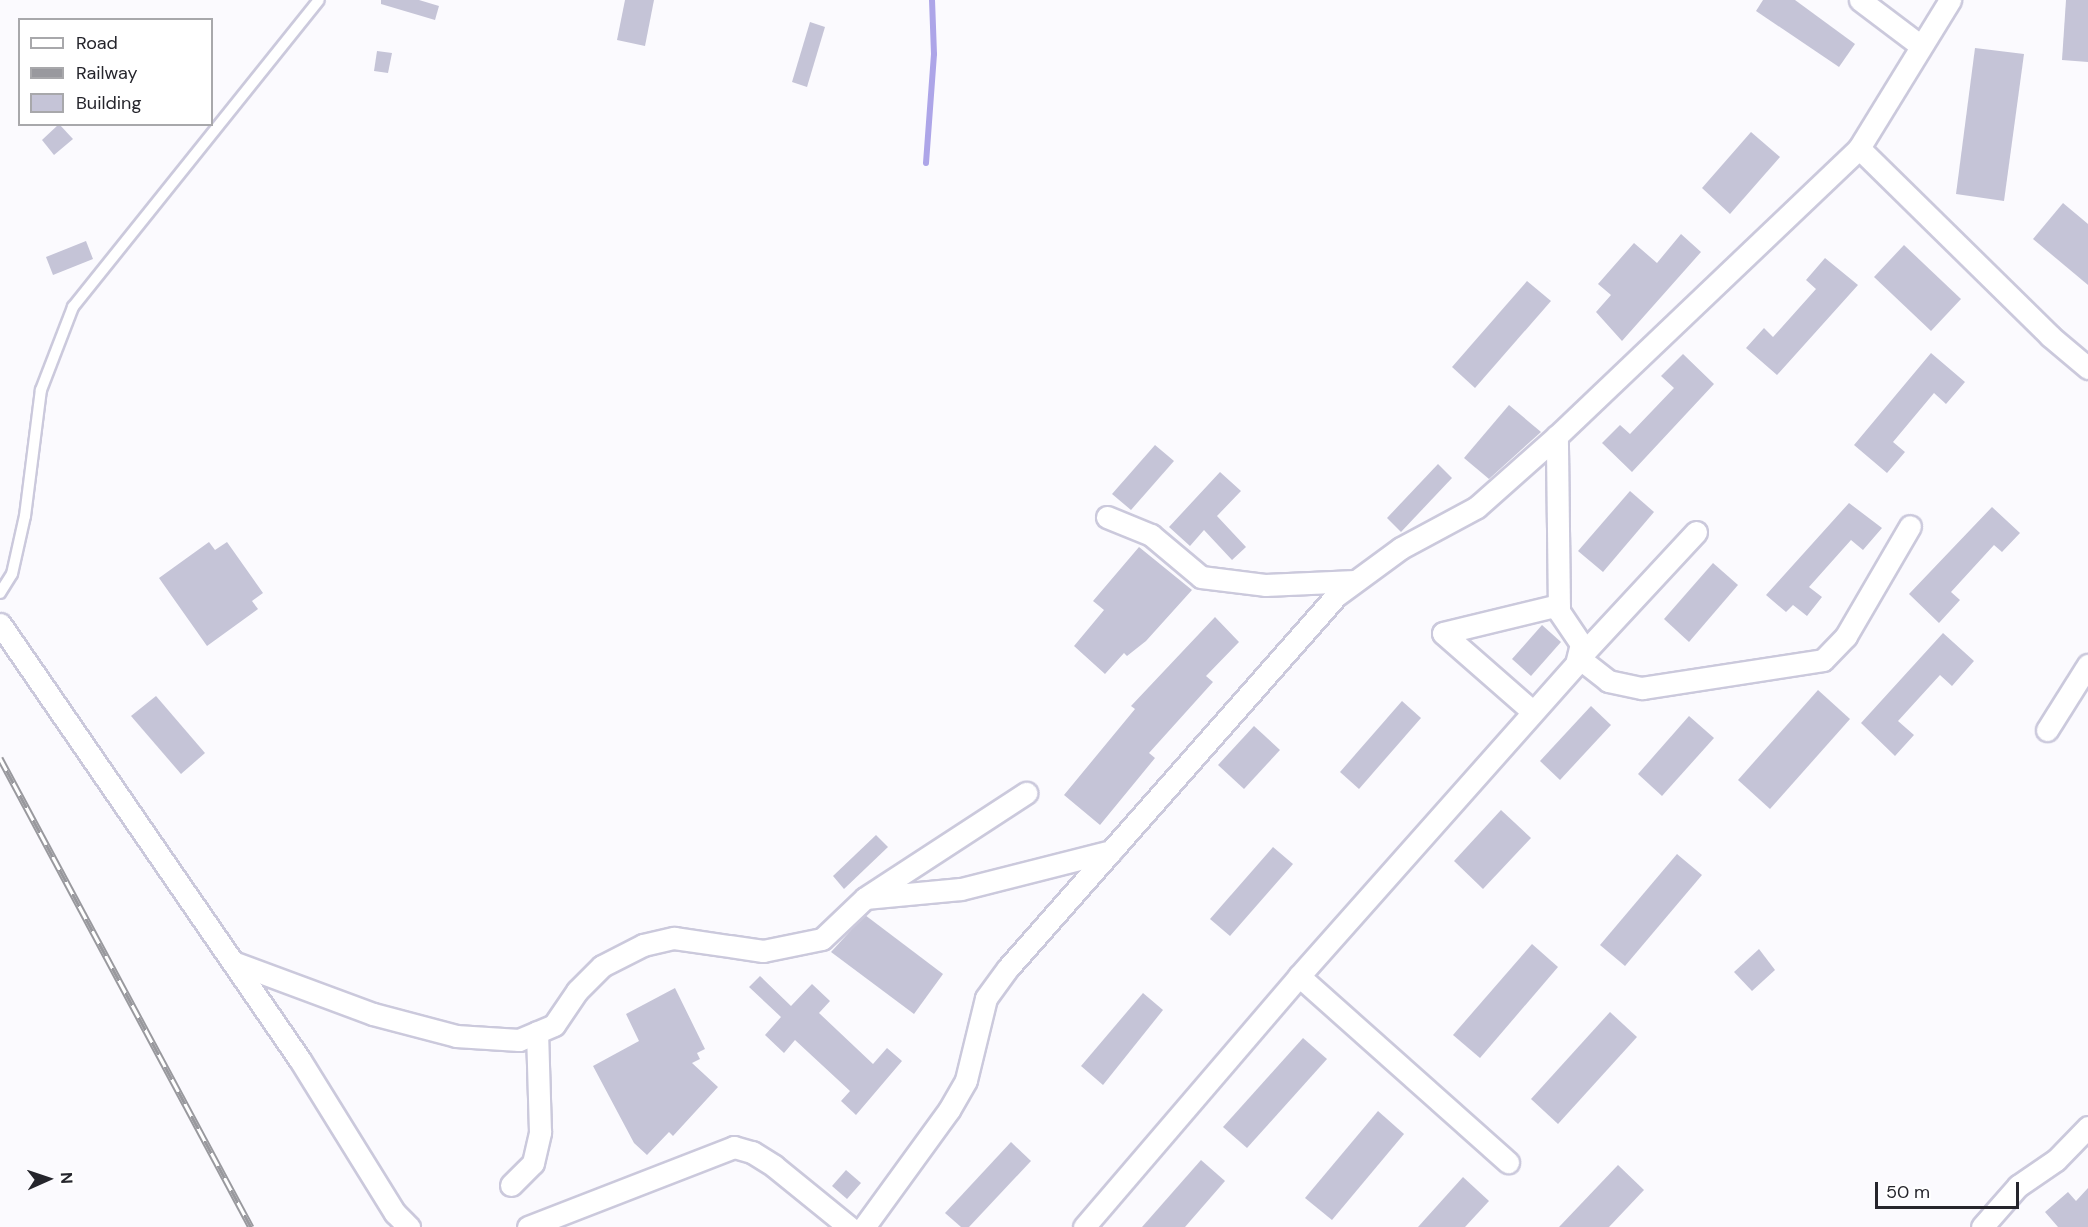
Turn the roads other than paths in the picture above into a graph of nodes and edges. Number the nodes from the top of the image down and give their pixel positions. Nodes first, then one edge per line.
1 (319, 0) edge
2 (1860, 0) edge
3 (1950, 0) edge
4 (1922, 46) junction
5 (1859, 148) junction
6 (2088, 368) edge
7 (1557, 436) junction
8 (1107, 517) dead end
9 (1910, 526) dead end
10 (1696, 532) dead end
11 (1355, 582) junction
12 (0, 593) edge
13 (1559, 605) junction
14 (0, 624) edge
15 (1579, 658) junction
16 (2088, 665) edge
17 (1532, 711) junction
18 (2047, 730) dead end
19 (1026, 793) dead end
20 (1111, 851) junction
21 (865, 898) junction
22 (233, 962) junction
23 (1299, 976) junction
24 (537, 1032) junction
25 (2088, 1127) edge
26 (1508, 1162) dead end
27 (511, 1185) dead end
28 (400, 1222) edge
29 (528, 1227) edge
30 (849, 1227) edge
31 (864, 1227) edge
32 (1084, 1227) edge
33 (1982, 1227) edge

1 - 12 lane
2 - 4 street
3 - 4 street
4 - 5 street
5 - 6 street
5 - 7 street
7 - 11 street
7 - 13 street
8 - 11 street
9 - 15 street
10 - 15 street
11 - 20 street
13 - 15 street
13 - 17 street
14 - 22 street
15 - 17 street
16 - 18 street
17 - 23 street
19 - 21 street
20 - 21 street
20 - 31 street
21 - 24 street
22 - 24 street
22 - 28 street
23 - 26 street
23 - 32 street
24 - 27 street
25 - 33 street
29 - 30 street

